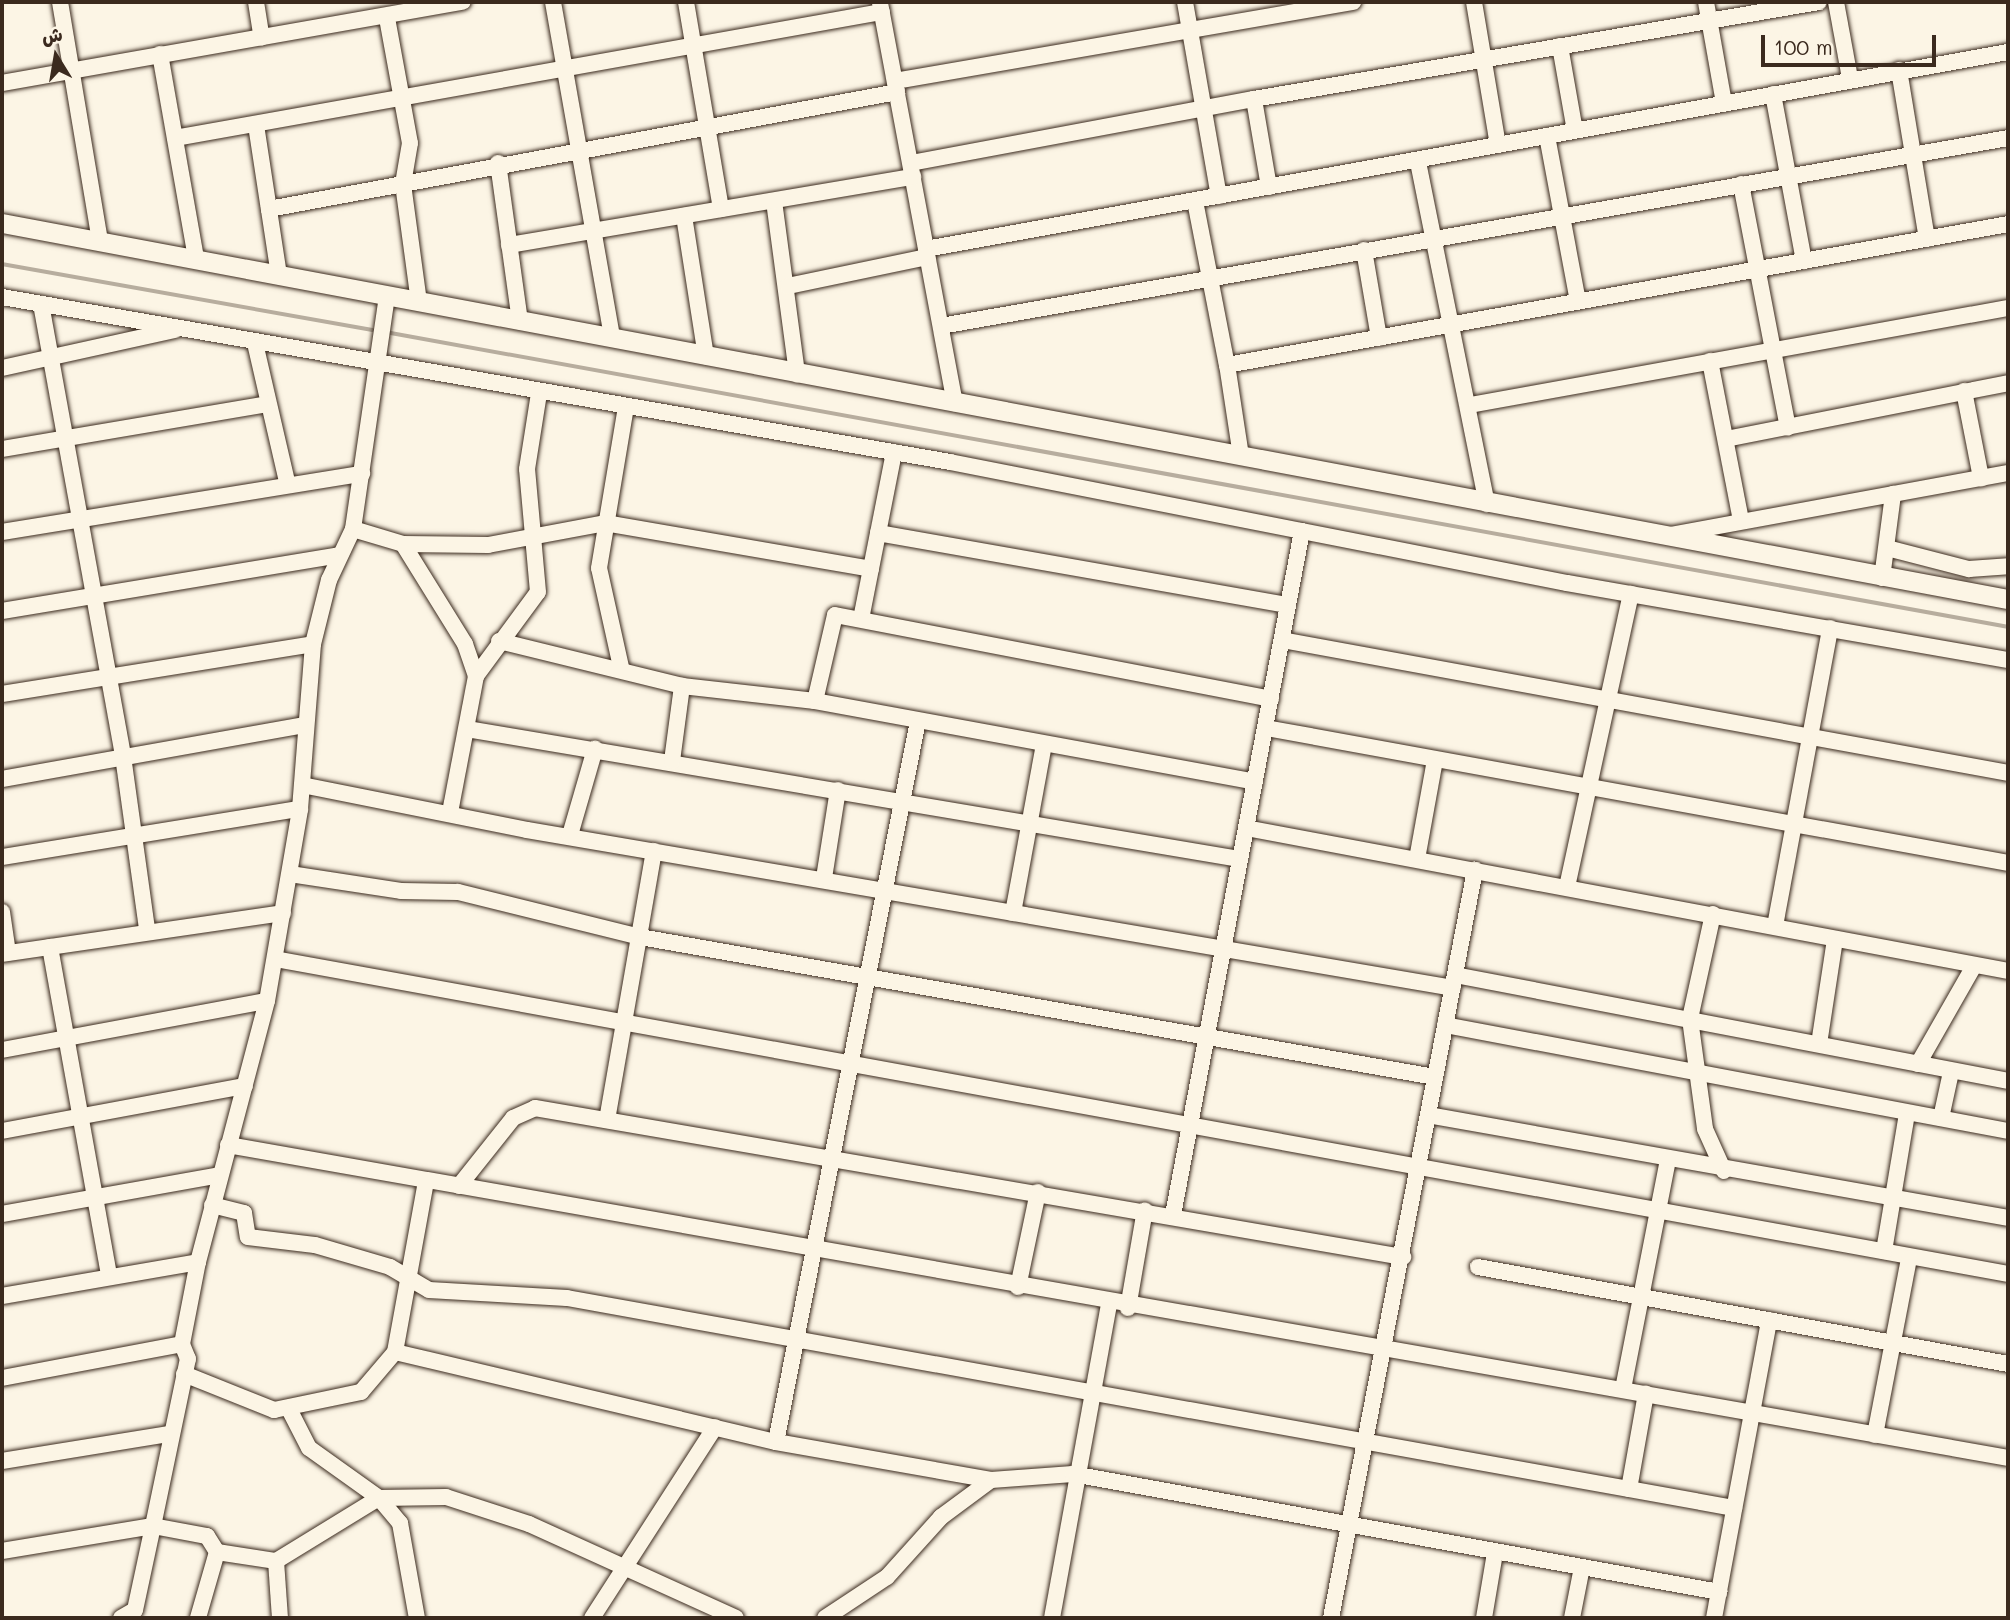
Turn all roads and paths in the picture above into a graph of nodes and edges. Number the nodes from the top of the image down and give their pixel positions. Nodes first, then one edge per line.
1 (60, 2) edge
2 (256, 2) edge
3 (463, 2) edge
4 (552, 2) edge
5 (685, 2) edge
6 (1185, 2) edge
7 (1353, 2) edge
8 (1474, 2) edge
9 (1706, 2) edge
10 (1819, 2) edge
11 (1836, 2) edge
12 (881, 7) edge
13 (387, 18) junction
14 (1709, 21) junction
15 (1190, 32) junction
16 (262, 38) junction
17 (692, 46) junction
18 (1560, 46) junction
19 (2008, 52) edge
20 (160, 54) junction
21 (1484, 60) junction
22 (567, 70) junction
23 (1899, 70) junction
24 (71, 71) junction
25 (1850, 78) junction
26 (2, 83) edge
27 (896, 87) junction
28 (1773, 94) junction
29 (400, 98) junction
30 (1254, 99) junction
31 (1724, 103) junction
32 (1204, 108) junction
33 (256, 125) junction
34 (707, 126) junction
35 (1575, 131) junction
36 (1547, 136) junction
37 (175, 138) junction
38 (2008, 138) edge
39 (1498, 145) junction
40 (581, 148) junction
41 (1913, 154) junction
42 (1418, 162) junction
43 (498, 163) junction
44 (912, 170) junction
45 (1788, 176) junction
46 (403, 184) junction
47 (1741, 184) junction
48 (1269, 187) junction
49 (1219, 195) junction
50 (774, 201) junction
51 (1195, 201) junction
52 (269, 209) junction
53 (721, 209) junction
54 (684, 216) junction
55 (1562, 216) junction
56 (2, 223) edge
57 (2008, 224) edge
58 (596, 231) junction
59 (1435, 239) junction
60 (1927, 239) junction
61 (100, 242) junction
62 (509, 245) junction
63 (1364, 250) junction
64 (926, 253) junction
65 (196, 259) junction
66 (1804, 261) junction
67 (1757, 270) junction
68 (279, 275) junction
69 (1208, 277) junction
70 (788, 286) junction
71 (387, 296) junction
72 (2, 297) edge
73 (419, 302) junction
74 (1578, 302) junction
75 (41, 304) junction
76 (2008, 308) edge
77 (520, 320) junction
78 (1453, 324) junction
79 (941, 326) junction
80 (180, 328) junction
81 (612, 338) junction
82 (1379, 338) junction
83 (255, 343) junction
84 (1771, 350) junction
85 (706, 356) junction
86 (51, 360) junction
87 (1710, 361) junction
88 (376, 365) junction
89 (1227, 365) junction
90 (2, 369) edge
91 (797, 374) junction
92 (2008, 383) edge
93 (1964, 391) junction
94 (539, 393) junction
95 (955, 403) junction
96 (268, 404) junction
97 (1470, 405) junction
98 (626, 407) junction
99 (1788, 427) junction
100 (65, 439) junction
101 (1726, 439) junction
102 (2, 449) edge
103 (894, 452) junction
104 (1241, 456) junction
105 (2008, 473) edge
106 (362, 474) junction
107 (1981, 478) junction
108 (287, 482) junction
109 (1893, 494) junction
110 (1487, 504) junction
111 (79, 518) junction
112 (1741, 520) junction
113 (605, 523) junction
114 (353, 529) junction
115 (1302, 531) junction
116 (2, 532) edge
117 (878, 533) junction
118 (1661, 537) junction
119 (533, 538) junction
120 (403, 544) junction
121 (1887, 548) junction
122 (339, 555) junction
123 (2008, 566) edge
124 (871, 569) junction
125 (1882, 578) junction
126 (92, 594) junction
127 (1631, 594) junction
128 (2008, 599) edge
129 (1288, 605) junction
130 (2, 611) edge
131 (861, 620) junction
132 (1830, 628) junction
133 (1282, 640) junction
134 (499, 641) junction
135 (313, 644) junction
136 (2008, 660) edge
137 (621, 667) junction
138 (475, 676) junction
139 (108, 677) junction
140 (682, 686) junction
141 (2, 694) edge
142 (1270, 699) junction
143 (1608, 699) junction
144 (816, 701) junction
145 (918, 721) junction
146 (305, 724) junction
147 (1266, 727) junction
148 (467, 729) junction
149 (1809, 736) junction
150 (1044, 744) junction
151 (595, 749) junction
152 (123, 756) junction
153 (1435, 760) junction
154 (671, 761) junction
155 (2008, 773) edge
156 (2, 779) edge
157 (1255, 782) junction
158 (302, 785) junction
159 (1589, 787) junction
160 (838, 790) junction
161 (904, 800) junction
162 (300, 809) junction
163 (450, 812) junction
164 (1029, 822) junction
165 (1793, 824) junction
166 (1246, 828) junction
167 (134, 833) junction
168 (570, 835) junction
169 (654, 851) junction
170 (2, 857) edge
171 (1240, 859) junction
172 (1417, 859) junction
173 (2008, 863) edge
174 (1475, 870) junction
175 (290, 874) junction
176 (824, 878) junction
177 (1567, 887) junction
178 (885, 892) junction
179 (2, 912) edge
180 (283, 913) junction
181 (1013, 913) junction
182 (1713, 914) junction
183 (1775, 926) junction
184 (147, 929) junction
185 (640, 937) junction
186 (1835, 939) junction
187 (50, 947) junction
188 (1223, 948) junction
189 (5, 953) edge
190 (275, 959) junction
191 (1974, 966) junction
192 (2008, 971) edge
193 (867, 979) junction
194 (1454, 982) junction
195 (267, 1002) junction
196 (626, 1018) junction
197 (1690, 1019) junction
198 (1446, 1025) junction
199 (1207, 1036) junction
200 (67, 1038) junction
201 (1819, 1044) junction
202 (2, 1050) edge
203 (851, 1059) junction
204 (1917, 1064) junction
205 (1951, 1072) junction
206 (1700, 1074) junction
207 (1435, 1077) junction
208 (2008, 1081) edge
209 (245, 1086) junction
210 (1907, 1113) junction
211 (1428, 1115) junction
212 (80, 1117) junction
213 (1941, 1118) junction
214 (607, 1120) junction
215 (1191, 1122) junction
216 (2, 1130) edge
217 (2008, 1130) edge
218 (228, 1145) junction
219 (831, 1158) junction
220 (1668, 1159) junction
221 (1419, 1164) junction
222 (1724, 1171) junction
223 (220, 1175) junction
224 (426, 1181) junction
225 (459, 1186) junction
226 (1038, 1192) junction
227 (96, 1197) junction
228 (1894, 1197) junction
229 (212, 1205) junction
230 (1658, 1207) junction
231 (1144, 1210) junction
232 (2, 1214) edge
233 (1173, 1215) junction
234 (2008, 1218) edge
235 (812, 1250) junction
236 (1884, 1251) junction
237 (1403, 1256) junction
238 (1909, 1258) junction
239 (198, 1262) junction
240 (1478, 1267) dead end
241 (2008, 1274) edge
242 (109, 1275) junction
243 (409, 1278) junction
244 (1018, 1287) junction
245 (2, 1296) edge
246 (1640, 1298) junction
247 (1109, 1304) junction
248 (1128, 1308) junction
249 (1769, 1320) junction
250 (795, 1337) junction
251 (1891, 1343) junction
252 (182, 1344) junction
253 (395, 1352) junction
254 (1386, 1352) junction
255 (2008, 1364) edge
256 (184, 1374) junction
257 (2, 1378) edge
258 (1623, 1390) junction
259 (1091, 1392) junction
260 (1646, 1394) junction
261 (289, 1409) junction
262 (1753, 1412) junction
263 (715, 1427) junction
264 (168, 1434) junction
265 (1875, 1435) junction
266 (1365, 1441) junction
267 (776, 1442) junction
268 (2008, 1458) edge
269 (2, 1461) edge
270 (1073, 1474) junction
271 (990, 1480) junction
272 (1629, 1489) junction
273 (379, 1498) junction
274 (1734, 1508) junction
275 (1349, 1522) junction
276 (153, 1526) junction
277 (2, 1551) edge
278 (217, 1552) junction
279 (1495, 1553) junction
280 (276, 1561) junction
281 (1582, 1567) junction
282 (619, 1570) junction
283 (1719, 1592) junction
284 (121, 1618) edge
285 (198, 1618) edge
286 (280, 1618) edge
287 (418, 1618) edge
288 (592, 1618) edge
289 (736, 1618) edge
290 (825, 1618) edge
291 (1052, 1618) edge
292 (1332, 1618) edge
293 (1484, 1618) edge
294 (1572, 1618) edge
295 (1714, 1618) edge

1 - 24 street
2 - 16 street
3 - 13 street
4 - 22 street
5 - 17 street
6 - 15 street
7 - 15 street
8 - 21 street
9 - 14 street
10 - 14 street
11 - 25 street
12 - 17 street
12 - 27 street
13 - 16 street
13 - 29 street
14 - 18 street
14 - 31 street
15 - 27 street
15 - 32 street
16 - 20 street
17 - 22 street
17 - 34 street
18 - 21 street
18 - 35 street
19 - 23 street
20 - 24 street
20 - 37 street
21 - 30 street
21 - 39 street
22 - 29 street
22 - 40 street
23 - 25 street
23 - 41 street
24 - 26 street
24 - 61 street
25 - 28 street
27 - 34 street
27 - 44 street
28 - 31 street
28 - 45 street
29 - 33 street
29 - 46 street
30 - 32 street
30 - 48 street
31 - 35 street
32 - 44 street
32 - 49 street
33 - 37 street
33 - 52 street
34 - 40 street
34 - 53 street
35 - 36 street
36 - 39 street
36 - 55 street
37 - 65 street
38 - 41 street
39 - 42 street
40 - 43 street
40 - 58 street
41 - 45 street
41 - 60 street
42 - 48 street
42 - 59 street
43 - 46 street
43 - 62 street
44 - 50 street
44 - 64 street
45 - 47 street
45 - 66 street
46 - 52 street
46 - 73 street
47 - 55 street
47 - 67 street
48 - 49 street
49 - 51 street
50 - 53 street
50 - 70 street
51 - 64 street
51 - 69 street
52 - 68 street
53 - 54 street
54 - 58 street
54 - 85 street
55 - 59 street
55 - 74 street
56 - 61 main road
57 - 60 street
58 - 62 street
58 - 81 street
59 - 63 street
59 - 78 street
60 - 66 street
61 - 65 main road
62 - 77 street
63 - 69 street
63 - 82 street
64 - 70 street
64 - 79 street
65 - 68 main road
66 - 67 street
67 - 74 street
67 - 84 street
68 - 71 main road
69 - 79 street
69 - 89 street
70 - 91 street
71 - 73 main road
71 - 88 street
72 - 75 street
73 - 77 main road
74 - 78 street
75 - 80 street
75 - 86 street
76 - 84 street
77 - 81 main road
78 - 82 street
78 - 97 street
79 - 95 street
80 - 83 street
80 - 86 street
81 - 85 main road
82 - 89 street
83 - 88 street
83 - 96 street
84 - 87 street
84 - 99 street
85 - 91 main road
86 - 90 street
86 - 100 street
87 - 97 street
87 - 101 street
88 - 94 street
88 - 106 street
89 - 104 street
91 - 95 main road
92 - 93 street
93 - 99 street
93 - 107 street
94 - 98 street
94 - 119 street
95 - 104 main road
96 - 100 street
96 - 108 street
97 - 110 street
98 - 103 street
98 - 113 street
99 - 101 street
100 - 102 street
100 - 111 street
101 - 112 street
103 - 115 street
103 - 117 street
104 - 110 main road
105 - 107 street
106 - 108 street
106 - 114 street
107 - 109 street
108 - 111 street
109 - 112 street
109 - 121 street
110 - 118 main road
111 - 116 street
111 - 126 street
112 - 118 street
113 - 119 street
113 - 124 street
113 - 137 street
114 - 120 street
114 - 122 street
115 - 127 street
115 - 129 street
117 - 124 street
117 - 129 street
118 - 125 main road
119 - 120 street
119 - 134 street
120 - 138 street
121 - 123 street
121 - 125 street
122 - 126 street
122 - 135 street
124 - 131 street
125 - 128 main road
126 - 130 street
126 - 139 street
127 - 132 street
127 - 143 street
129 - 133 street
131 - 142 street
131 - 144 street
132 - 136 street
132 - 149 street
133 - 142 street
133 - 143 street
134 - 137 street
134 - 138 street
135 - 139 street
135 - 146 street
137 - 140 street
138 - 148 street
139 - 141 street
139 - 152 street
140 - 144 street
140 - 154 street
142 - 147 street
143 - 149 street
143 - 159 street
144 - 145 street
145 - 150 street
145 - 161 street
146 - 152 street
146 - 158 street
147 - 153 street
147 - 157 street
148 - 151 street
148 - 163 street
149 - 155 street
149 - 165 street
150 - 157 street
150 - 164 street
151 - 154 street
151 - 168 street
152 - 156 street
152 - 167 street
153 - 159 street
153 - 172 street
154 - 160 street
157 - 166 street
158 - 162 street
158 - 163 street
159 - 165 street
159 - 177 street
160 - 161 street
160 - 176 street
161 - 164 street
161 - 178 street
162 - 167 street
162 - 175 street
163 - 168 street
164 - 171 street
164 - 181 street
165 - 173 street
165 - 183 street
166 - 171 street
166 - 172 street
167 - 170 street
167 - 184 street
168 - 169 street
169 - 176 street
169 - 185 street
171 - 188 street
172 - 174 street
174 - 177 street
174 - 194 street
175 - 180 street
175 - 185 street
176 - 178 street
177 - 182 street
178 - 181 street
178 - 193 street
179 - 189 street
180 - 184 street
180 - 190 street
181 - 188 street
182 - 183 street
182 - 197 street
183 - 186 street
184 - 187 street
185 - 193 street
185 - 196 street
186 - 191 street
186 - 201 street
187 - 189 street
187 - 200 street
188 - 194 street
188 - 199 street
190 - 195 street
190 - 196 street
191 - 192 street
191 - 204 street
193 - 199 street
193 - 203 street
194 - 197 street
194 - 198 street
195 - 200 street
195 - 209 street
196 - 203 street
196 - 214 street
197 - 201 street
197 - 206 street
198 - 206 street
198 - 207 street
199 - 207 street
199 - 215 street
200 - 202 street
200 - 212 street
201 - 204 street
203 - 215 street
203 - 219 street
204 - 205 street
205 - 208 street
205 - 213 street
206 - 210 street
206 - 222 street
207 - 211 street
209 - 212 street
209 - 218 street
210 - 213 street
210 - 228 street
211 - 220 street
211 - 221 street
212 - 216 street
212 - 227 street
213 - 217 street
214 - 219 street
214 - 225 street
215 - 221 street
215 - 233 street
218 - 223 street
218 - 224 street
219 - 226 street
219 - 235 street
220 - 222 street
220 - 230 street
221 - 230 street
221 - 237 street
222 - 228 street
223 - 227 street
223 - 229 street
224 - 225 street
224 - 243 street
225 - 235 street
226 - 231 street
226 - 244 street
227 - 232 street
227 - 242 street
228 - 234 street
228 - 236 street
229 - 239 street
229 - 243 street
230 - 236 street
230 - 246 street
231 - 233 street
231 - 248 street
233 - 237 street
235 - 244 street
235 - 250 street
236 - 238 street
237 - 254 street
238 - 241 street
238 - 251 street
239 - 242 street
239 - 252 street
240 - 246 street
242 - 245 street
243 - 250 street
243 - 253 street
244 - 247 street
246 - 249 street
246 - 258 street
247 - 248 street
247 - 259 street
248 - 254 street
249 - 251 street
249 - 262 street
250 - 259 street
250 - 267 street
251 - 255 street
251 - 265 street
252 - 256 street
252 - 257 street
253 - 261 street
253 - 263 street
254 - 258 street
254 - 266 street
256 - 261 street
256 - 264 street
258 - 260 street
259 - 266 street
259 - 270 street
260 - 262 street
260 - 272 street
261 - 273 street
262 - 265 street
262 - 274 street
263 - 267 street
263 - 282 street
264 - 269 street
264 - 276 street
265 - 268 street
266 - 272 street
266 - 275 street
267 - 271 street
270 - 271 street
270 - 275 street
270 - 291 street
271 - 290 street
272 - 274 street
273 - 280 street
273 - 282 street
273 - 287 street
274 - 283 street
275 - 279 street
275 - 292 street
276 - 277 street
276 - 278 street
276 - 284 street
278 - 280 street
278 - 285 street
279 - 281 street
279 - 293 street
280 - 286 street
281 - 283 street
281 - 294 street
282 - 288 street
282 - 289 street
283 - 295 street

